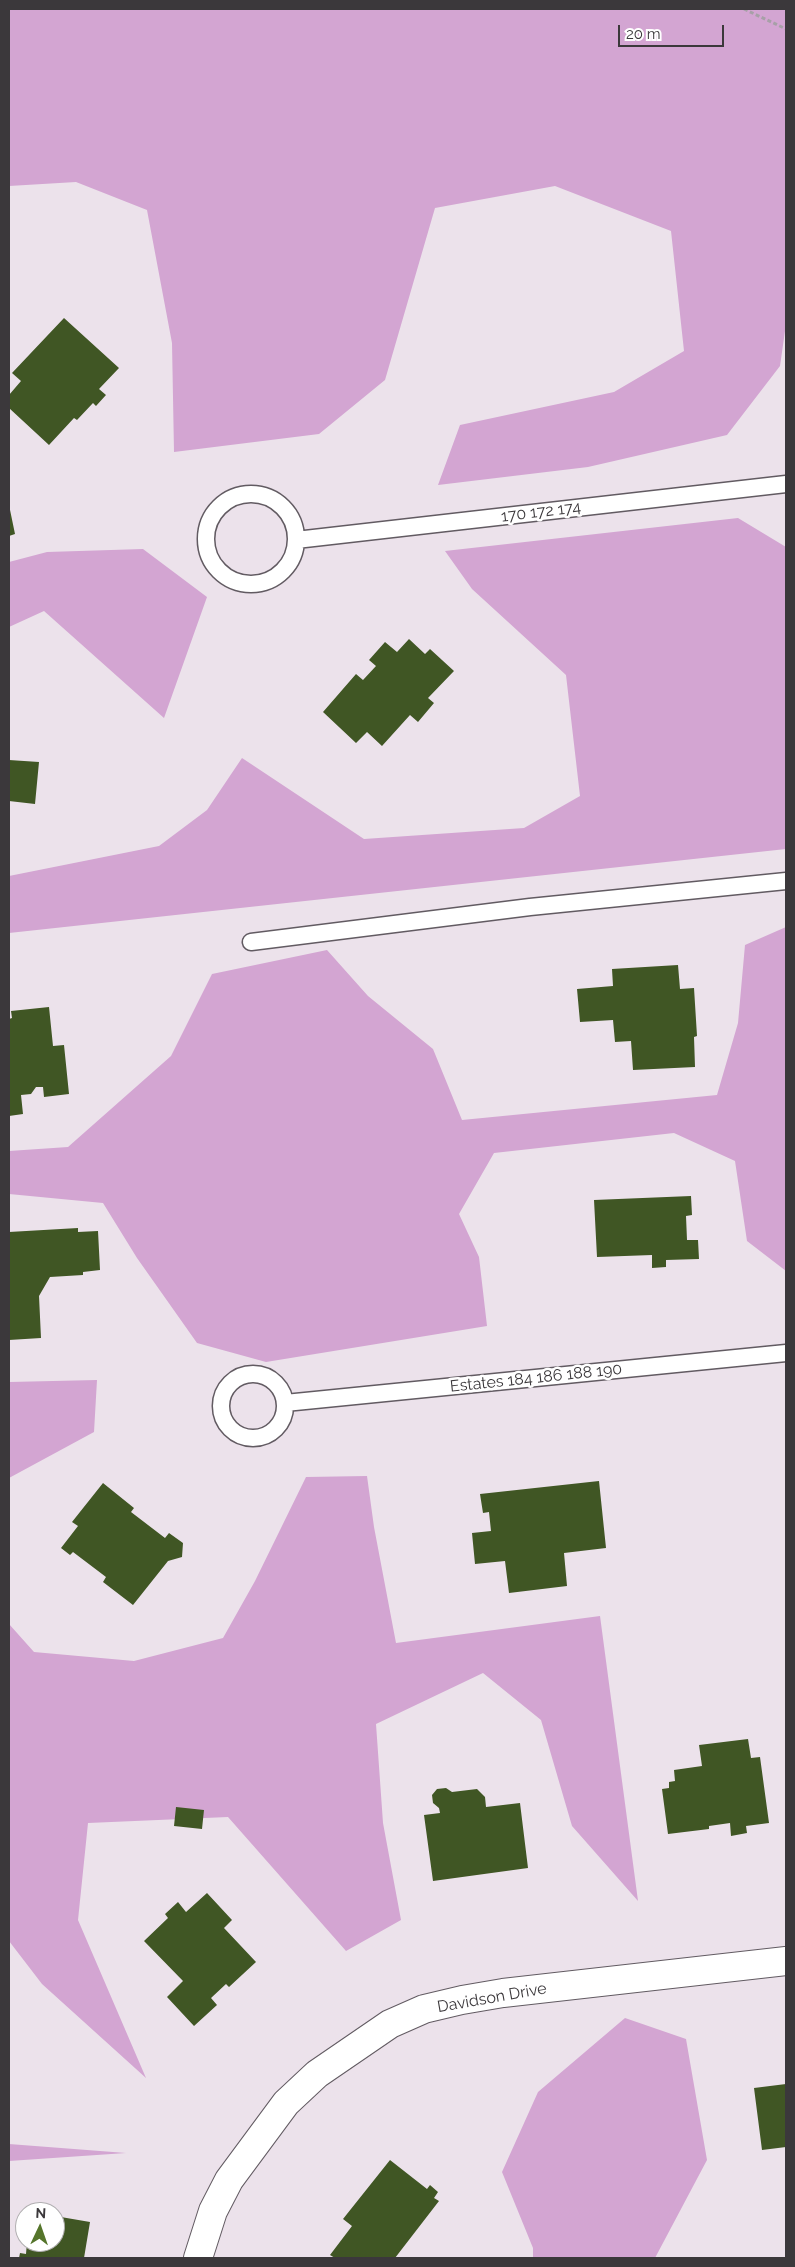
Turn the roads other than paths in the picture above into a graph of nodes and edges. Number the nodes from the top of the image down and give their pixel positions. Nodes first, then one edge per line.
1 (786, 484) edge
2 (296, 540) junction
3 (786, 881) edge
4 (251, 942) dead end
5 (786, 1353) edge
6 (285, 1403) dead end
7 (786, 1961) edge
8 (198, 2258) edge

1 - 2 lane, 170 172 174
2 - 2 lane
3 - 4 lane
5 - 6 lane, Estates 184 186 188 190
7 - 8 street, Davidson Drive

